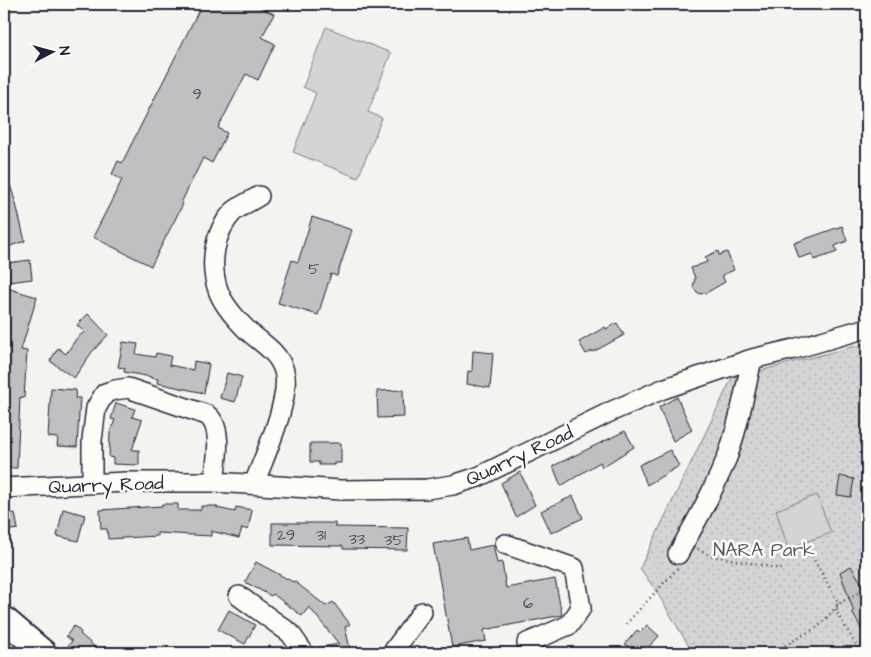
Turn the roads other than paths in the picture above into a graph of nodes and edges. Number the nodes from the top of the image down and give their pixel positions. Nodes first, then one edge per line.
1 (259, 196) dead end
2 (867, 328) edge
3 (752, 359) junction
4 (214, 482) junction
5 (92, 484) junction
6 (254, 484) junction
7 (4, 488) edge
8 (505, 544) dead end
9 (684, 558) road end
10 (238, 596) dead end
11 (422, 612) dead end
12 (4, 619) edge
13 (44, 653) edge
14 (304, 653) edge
15 (392, 653) edge
16 (529, 653) edge

1 - 6 street
2 - 3 street, Quarry Road
3 - 6 street, Quarry Road
3 - 9 street
4 - 5 street, Quarry Road
4 - 5 street
4 - 6 street, Quarry Road
5 - 7 street, Quarry Road
8 - 16 street
10 - 14 street
11 - 15 street
12 - 13 main road

